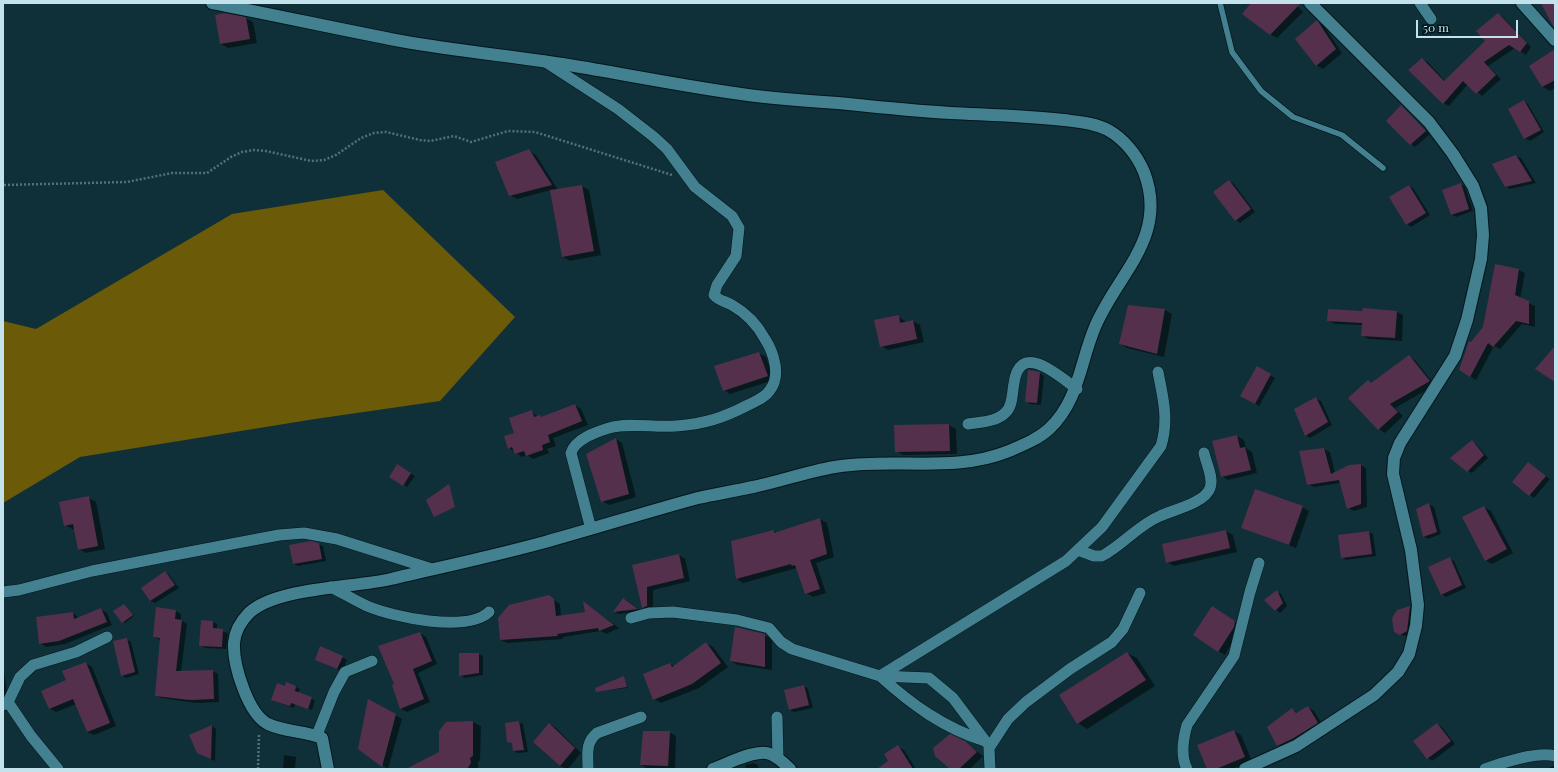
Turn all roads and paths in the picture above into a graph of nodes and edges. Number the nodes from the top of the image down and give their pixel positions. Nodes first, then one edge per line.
1 (212, 3) edge
2 (1220, 3) edge
3 (1310, 3) edge
4 (1420, 3) edge
5 (1522, 3) edge
6 (1431, 19) dead end
7 (1555, 40) edge
8 (544, 61) junction
9 (1383, 168) dead end
10 (690, 181) junction
11 (4, 184) edge
12 (1158, 372) dead end
13 (1077, 389) junction
14 (968, 424) dead end
15 (1204, 453) dead end
16 (591, 529) junction
17 (1078, 550) junction
18 (1259, 564) dead end
19 (432, 569) junction
20 (331, 587) junction
21 (3, 592) edge
22 (1140, 593) dead end
23 (489, 612) dead end
24 (631, 618) dead end
25 (107, 637) dead end
26 (372, 661) dead end
27 (880, 676) junction
28 (6, 703) edge
29 (641, 717) dead end
30 (777, 717) dead end
31 (259, 719) junction
32 (317, 735) junction
33 (987, 745) junction
34 (1555, 756) edge
35 (778, 758) junction
36 (58, 769) edge
37 (258, 769) edge
38 (328, 769) edge
39 (588, 769) edge
40 (713, 769) edge
41 (790, 769) edge
42 (990, 769) edge
43 (1187, 769) edge
44 (1246, 769) edge
45 (1485, 769) edge

1 - 8 street
2 - 9 lane
3 - 44 street
4 - 6 street
5 - 7 street
8 - 10 street
8 - 13 street
10 - 11 path
10 - 16 street
12 - 17 street
13 - 14 street
13 - 16 street
15 - 17 street
16 - 19 street
17 - 27 street
18 - 43 street
19 - 20 street
19 - 21 street
20 - 23 street
20 - 31 street
22 - 33 street
24 - 27 street
25 - 28 street
26 - 32 street
27 - 33 street
27 - 33 street
28 - 36 street
29 - 39 street
30 - 35 street
31 - 32 street
31 - 37 path
32 - 38 street
33 - 42 street
34 - 45 street
35 - 40 street
35 - 41 street

